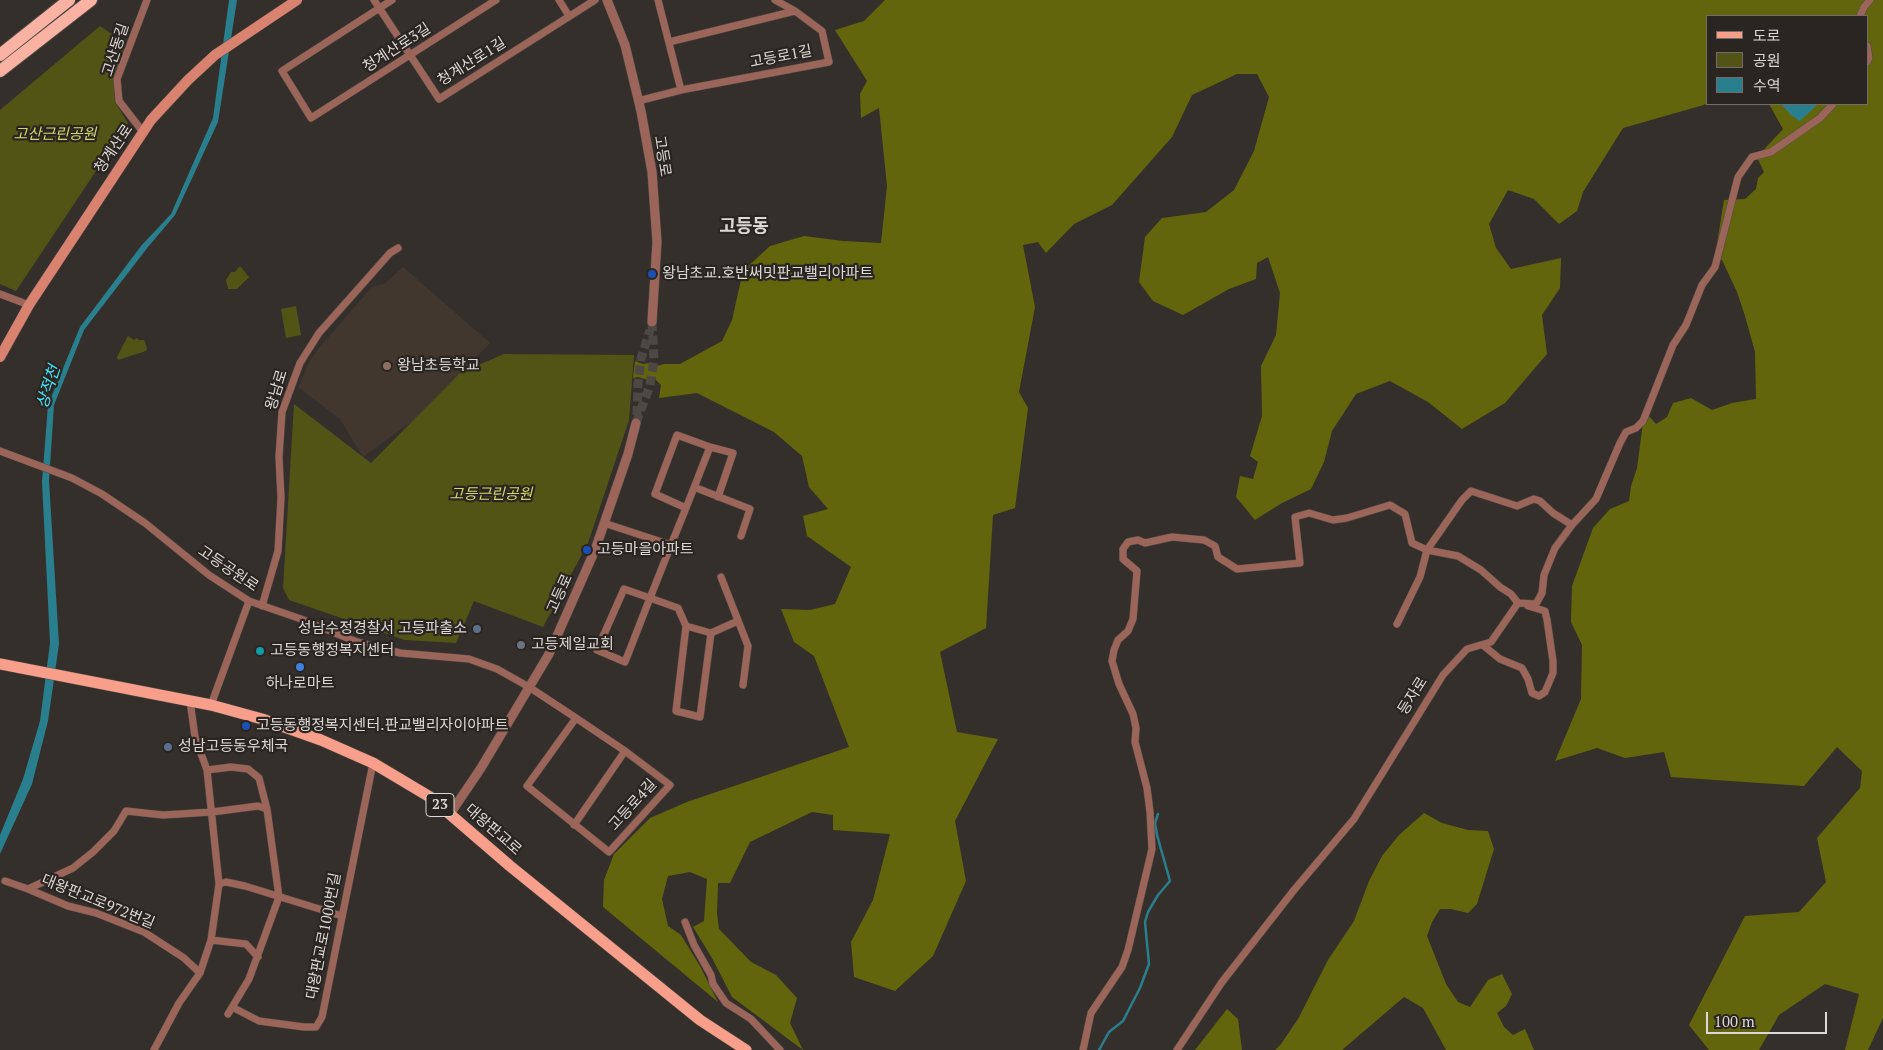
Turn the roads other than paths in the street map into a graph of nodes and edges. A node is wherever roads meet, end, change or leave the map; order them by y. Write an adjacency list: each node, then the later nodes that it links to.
1 (69, 0): 19 (highway)
2 (90, 0): 21 (highway)
3 (147, 0): 25 (street, 고산동길)
4 (297, 0): 25 (main road, 청계산로)
5 (374, 0): 14 (street, 청계산로1길)
6 (392, 0): 14 (street)
7 (496, 0): 20 (street, 청계산로3길)
8 (559, 0): 17 (street)
9 (595, 0): 17 (street, 청계산로1길)
10 (607, 0): 23 (street, 고등로)
11 (658, 0): 18 (street)
12 (775, 0): 15 (street, 고등로1길)
13 (1870, 0): 16 (street)
14 (380, 8): 20 (street, 청계산로1길); 20 (street, 청계산로3길)
15 (795, 11): 18 (street); 22 (street, 고등로1길)
16 (1860, 15)
17 (569, 16): 20 (street, 청계산로1길)
18 (669, 42): 22 (street)
19 (0, 55)
20 (411, 56)
21 (1, 71)
22 (681, 90): 23 (street, 고등로1길)
23 (638, 101): 29 (street, 고등로)
24 (1832, 105): 38 (street)
25 (143, 132): 28 (main road, 청계산로)
26 (398, 248): 46 (street, 왕남로)
27 (0, 294): 28 (street)
28 (29, 305): 30 (main road, 청계산로)
29 (652, 322)
30 (0, 356)
31 (636, 423): 37 (street, 고등로)
32 (710, 447): 35 (street); 36 (street); 36 (street)
33 (0, 451): 44 (street, 고등공원로)
34 (699, 489): 35 (street)
35 (718, 497): 39 (street)
36 (686, 508): 40 (street)
37 (604, 523): 40 (street); 54 (street, 고등로)
38 (1572, 525): 41 (street); 45 (street)
39 (741, 536)
40 (671, 546): 43 (street)
41 (1427, 550): 45 (street); 48 (street); 77 (street)
42 (721, 577): 47 (street)
43 (650, 598): 43 (street); 49 (street)
44 (249, 601): 46 (street, 고등공원로); 56 (street)
45 (1518, 603): 51 (street, 등자로); 51 (street)
46 (262, 606): 54 (street, 고등공원로)
47 (738, 621): 50 (street); 53 (street)
48 (1397, 624)
49 (686, 626): 50 (street); 50 (street)
50 (711, 632)
51 (1484, 646): 78 (street, 등자로)
52 (0, 664): 55 (main road, 대왕판교로 / 23)
53 (743, 685)
54 (529, 687): 57 (street, 고등로4길); 63 (street, 고등로)
55 (190, 701): 56 (main road, 대왕판교로 / 23); 60 (street)
56 (211, 705): 59 (main road, 대왕판교로 / 23)
57 (576, 718): 58 (street, 고등로4길); 64 (street, 고등로4길)
58 (625, 751): 64 (street); 64 (street, 고등로4길)
59 (373, 763): 63 (main road, 대왕판교로 / 23); 69 (street, 대왕판교로1000번길)
60 (208, 770): 61 (street); 62 (street)
61 (267, 809): 62 (street); 68 (street)
62 (212, 812): 66 (street); 67 (street)
63 (450, 814): 75 (main road, 대왕판교로 / 23)
64 (574, 826)
65 (5, 881): 67 (street, 대왕판교로972번길)
66 (219, 884): 68 (street); 71 (street)
67 (28, 889): 73 (street, 대왕판교로972번길)
68 (279, 897): 69 (street); 72 (street)
69 (342, 916): 72 (street, 대왕판교로1000번길)
70 (686, 922): 76 (street)
71 (211, 940): 72 (street); 73 (street)
72 (258, 957)
73 (200, 973): 74 (street)
74 (154, 1050)
75 (746, 1050)
76 (780, 1050)
77 (1083, 1050)
78 (1177, 1050)

